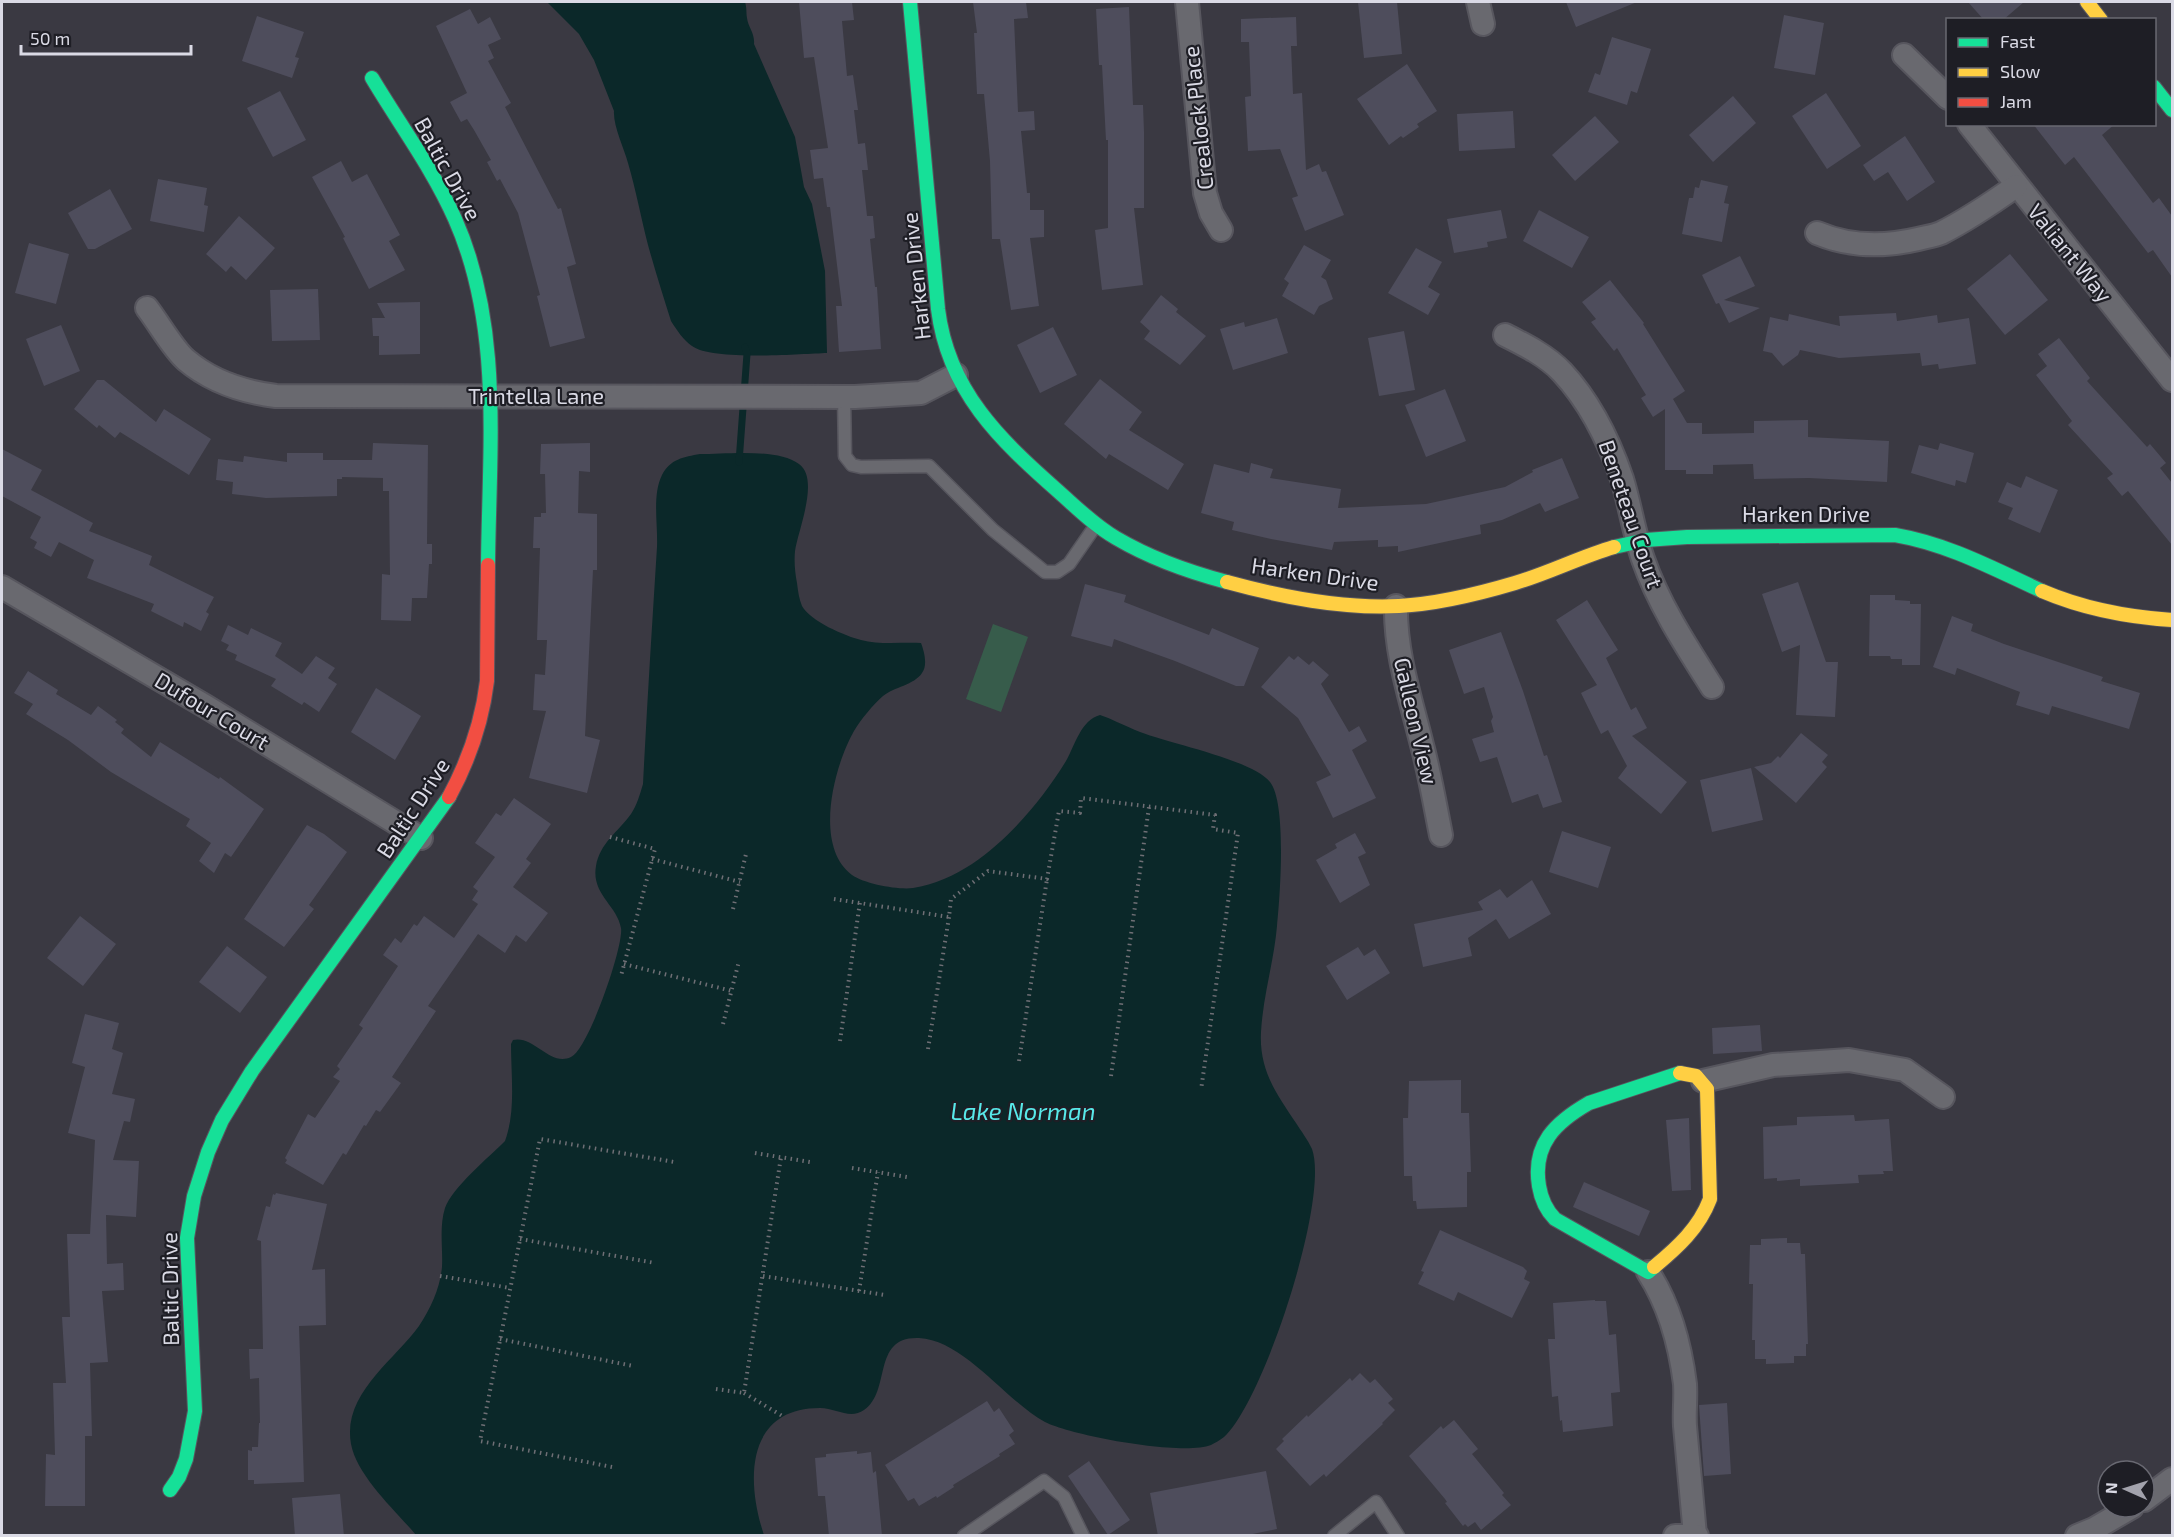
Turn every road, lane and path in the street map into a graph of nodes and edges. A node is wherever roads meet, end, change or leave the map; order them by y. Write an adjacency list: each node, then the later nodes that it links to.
1 (910, 2): 18 (street, Harken Drive)
2 (1187, 2): 14 (street, Crealock Place)
3 (1478, 2): 6 (street)
4 (2087, 2): 5 (street)
5 (2099, 18)
6 (1483, 24)
7 (1905, 55): 10 (street)
8 (372, 78): 20 (street, Baltic Drive)
9 (2156, 90): 11 (street)
10 (1946, 97)
11 (2172, 110)
12 (1971, 126): 13 (street, Valiant Way)
13 (2016, 186): 15 (street); 19 (street, Valiant Way)
14 (1221, 230)
15 (1817, 233)
16 (147, 308): 20 (street, Trintella Lane)
17 (1505, 335): 23 (street, Beneteau Court)
18 (956, 375): 21 (street, Trintella Lane); 22 (street, Harken Drive)
19 (2172, 380)
20 (489, 396): 21 (street, Trintella Lane); 31 (street, Baltic Drive)
21 (844, 397): 22 (lane)
22 (1096, 525): 25 (street, Harken Drive)
23 (1638, 542): 25 (street, Harken Drive); 26 (street, Harken Drive); 27 (street, Beneteau Court)
24 (2, 588): 31 (street, Dufour Court)
25 (1396, 606): 29 (street, Galleon View)
26 (2172, 620)
27 (1712, 687)
28 (1149, 806): 34 (path); 48 (path); 50 (path)
29 (1441, 835)
30 (610, 837): 33 (path)
31 (420, 838): 74 (street, Baltic Drive)
32 (746, 854): 35 (path)
33 (652, 859): 35 (path); 41 (path)
34 (1047, 879): 39 (path); 47 (path)
35 (740, 882): 38 (path)
36 (834, 898): 37 (path)
37 (860, 902): 39 (path); 45 (path)
38 (733, 909)
39 (949, 917): 46 (path)
40 (739, 961): 43 (path)
41 (624, 964): 42 (path); 43 (path)
42 (621, 976)
43 (732, 991): 44 (path)
44 (723, 1024)
45 (840, 1041)
46 (928, 1049)
47 (1019, 1061)
48 (1111, 1076)
49 (1703, 1081): 51 (street); 61 (street); 61 (street)
50 (1201, 1090)
51 (1943, 1097)
52 (756, 1153): 53 (path)
53 (781, 1157): 55 (path); 63 (path)
54 (674, 1162): 59 (path)
55 (810, 1162)
56 (852, 1168): 57 (path)
57 (878, 1172): 58 (path); 65 (path)
58 (907, 1177)
59 (520, 1239): 60 (path); 64 (path)
60 (655, 1263)
61 (1648, 1272): 77 (street)
62 (440, 1276): 64 (path)
63 (763, 1276): 65 (path); 70 (path)
64 (510, 1288): 67 (path)
65 (859, 1291): 66 (path)
66 (885, 1295)
67 (500, 1339): 68 (path); 72 (path)
68 (633, 1366)
69 (716, 1389): 70 (path)
70 (744, 1393): 71 (path)
71 (784, 1417)
72 (612, 1467)
73 (2172, 1479): 75 (street)
74 (170, 1490)
75 (2156, 1491)
76 (2111, 1519): 83 (street)
77 (1696, 1535): 82 (street)
78 (964, 1536): 79 (lane)
79 (1083, 1536)
80 (1334, 1536): 81 (lane)
81 (1398, 1536)
82 (1675, 1536)
83 (2077, 1536)

